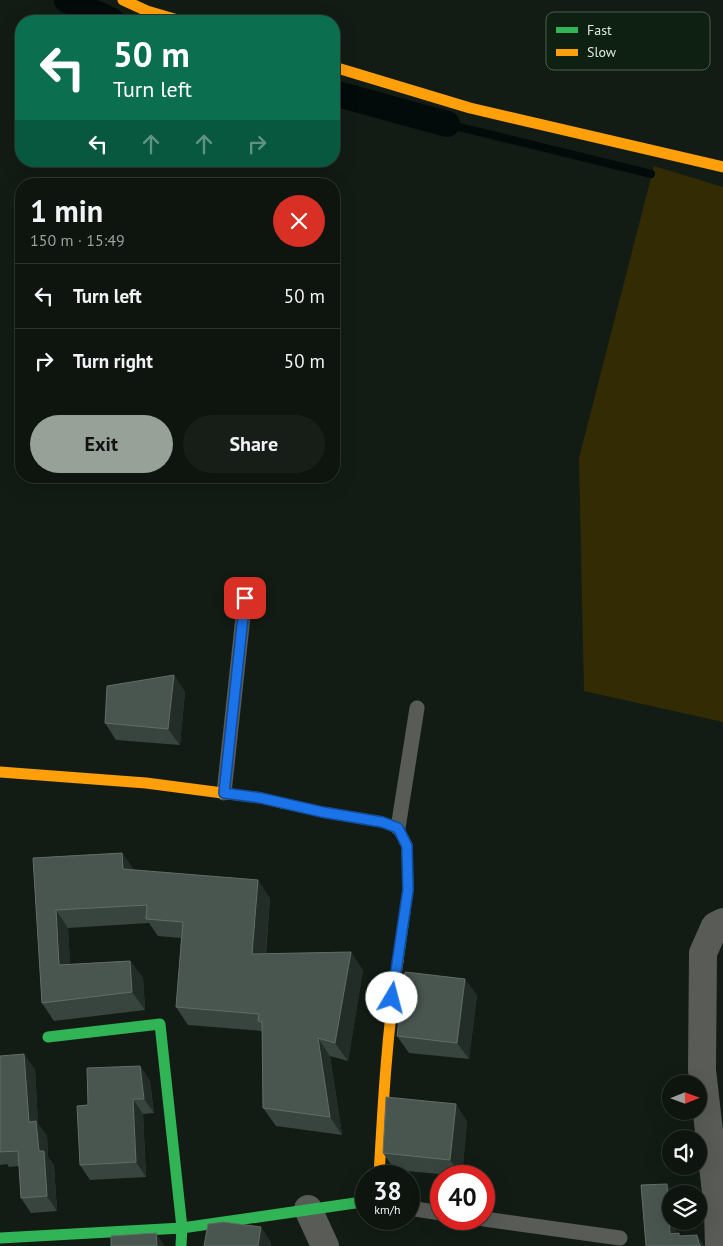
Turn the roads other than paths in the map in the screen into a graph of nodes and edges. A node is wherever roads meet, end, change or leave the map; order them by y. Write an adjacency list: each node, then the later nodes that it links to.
1 (123, 0): 2 (street)
2 (161, 15)
3 (340, 69): 4 (street)
4 (723, 167)
5 (245, 598): 8 (lane)
6 (417, 708): 9 (lane)
7 (0, 772): 8 (street)
8 (224, 793): 9 (street)
9 (398, 828): 13 (street)
10 (723, 922): 12 (street)
11 (48, 1037): 18 (street)
12 (713, 1069): 16 (street)
13 (380, 1165)
14 (355, 1202): 15 (street)
15 (308, 1209): 18 (street); 22 (street)
16 (720, 1210): 23 (street)
17 (495, 1220): 20 (lane)
18 (182, 1228): 19 (street); 21 (street)
19 (0, 1238)
20 (620, 1238)
21 (180, 1246)
22 (325, 1246)
23 (719, 1246)

